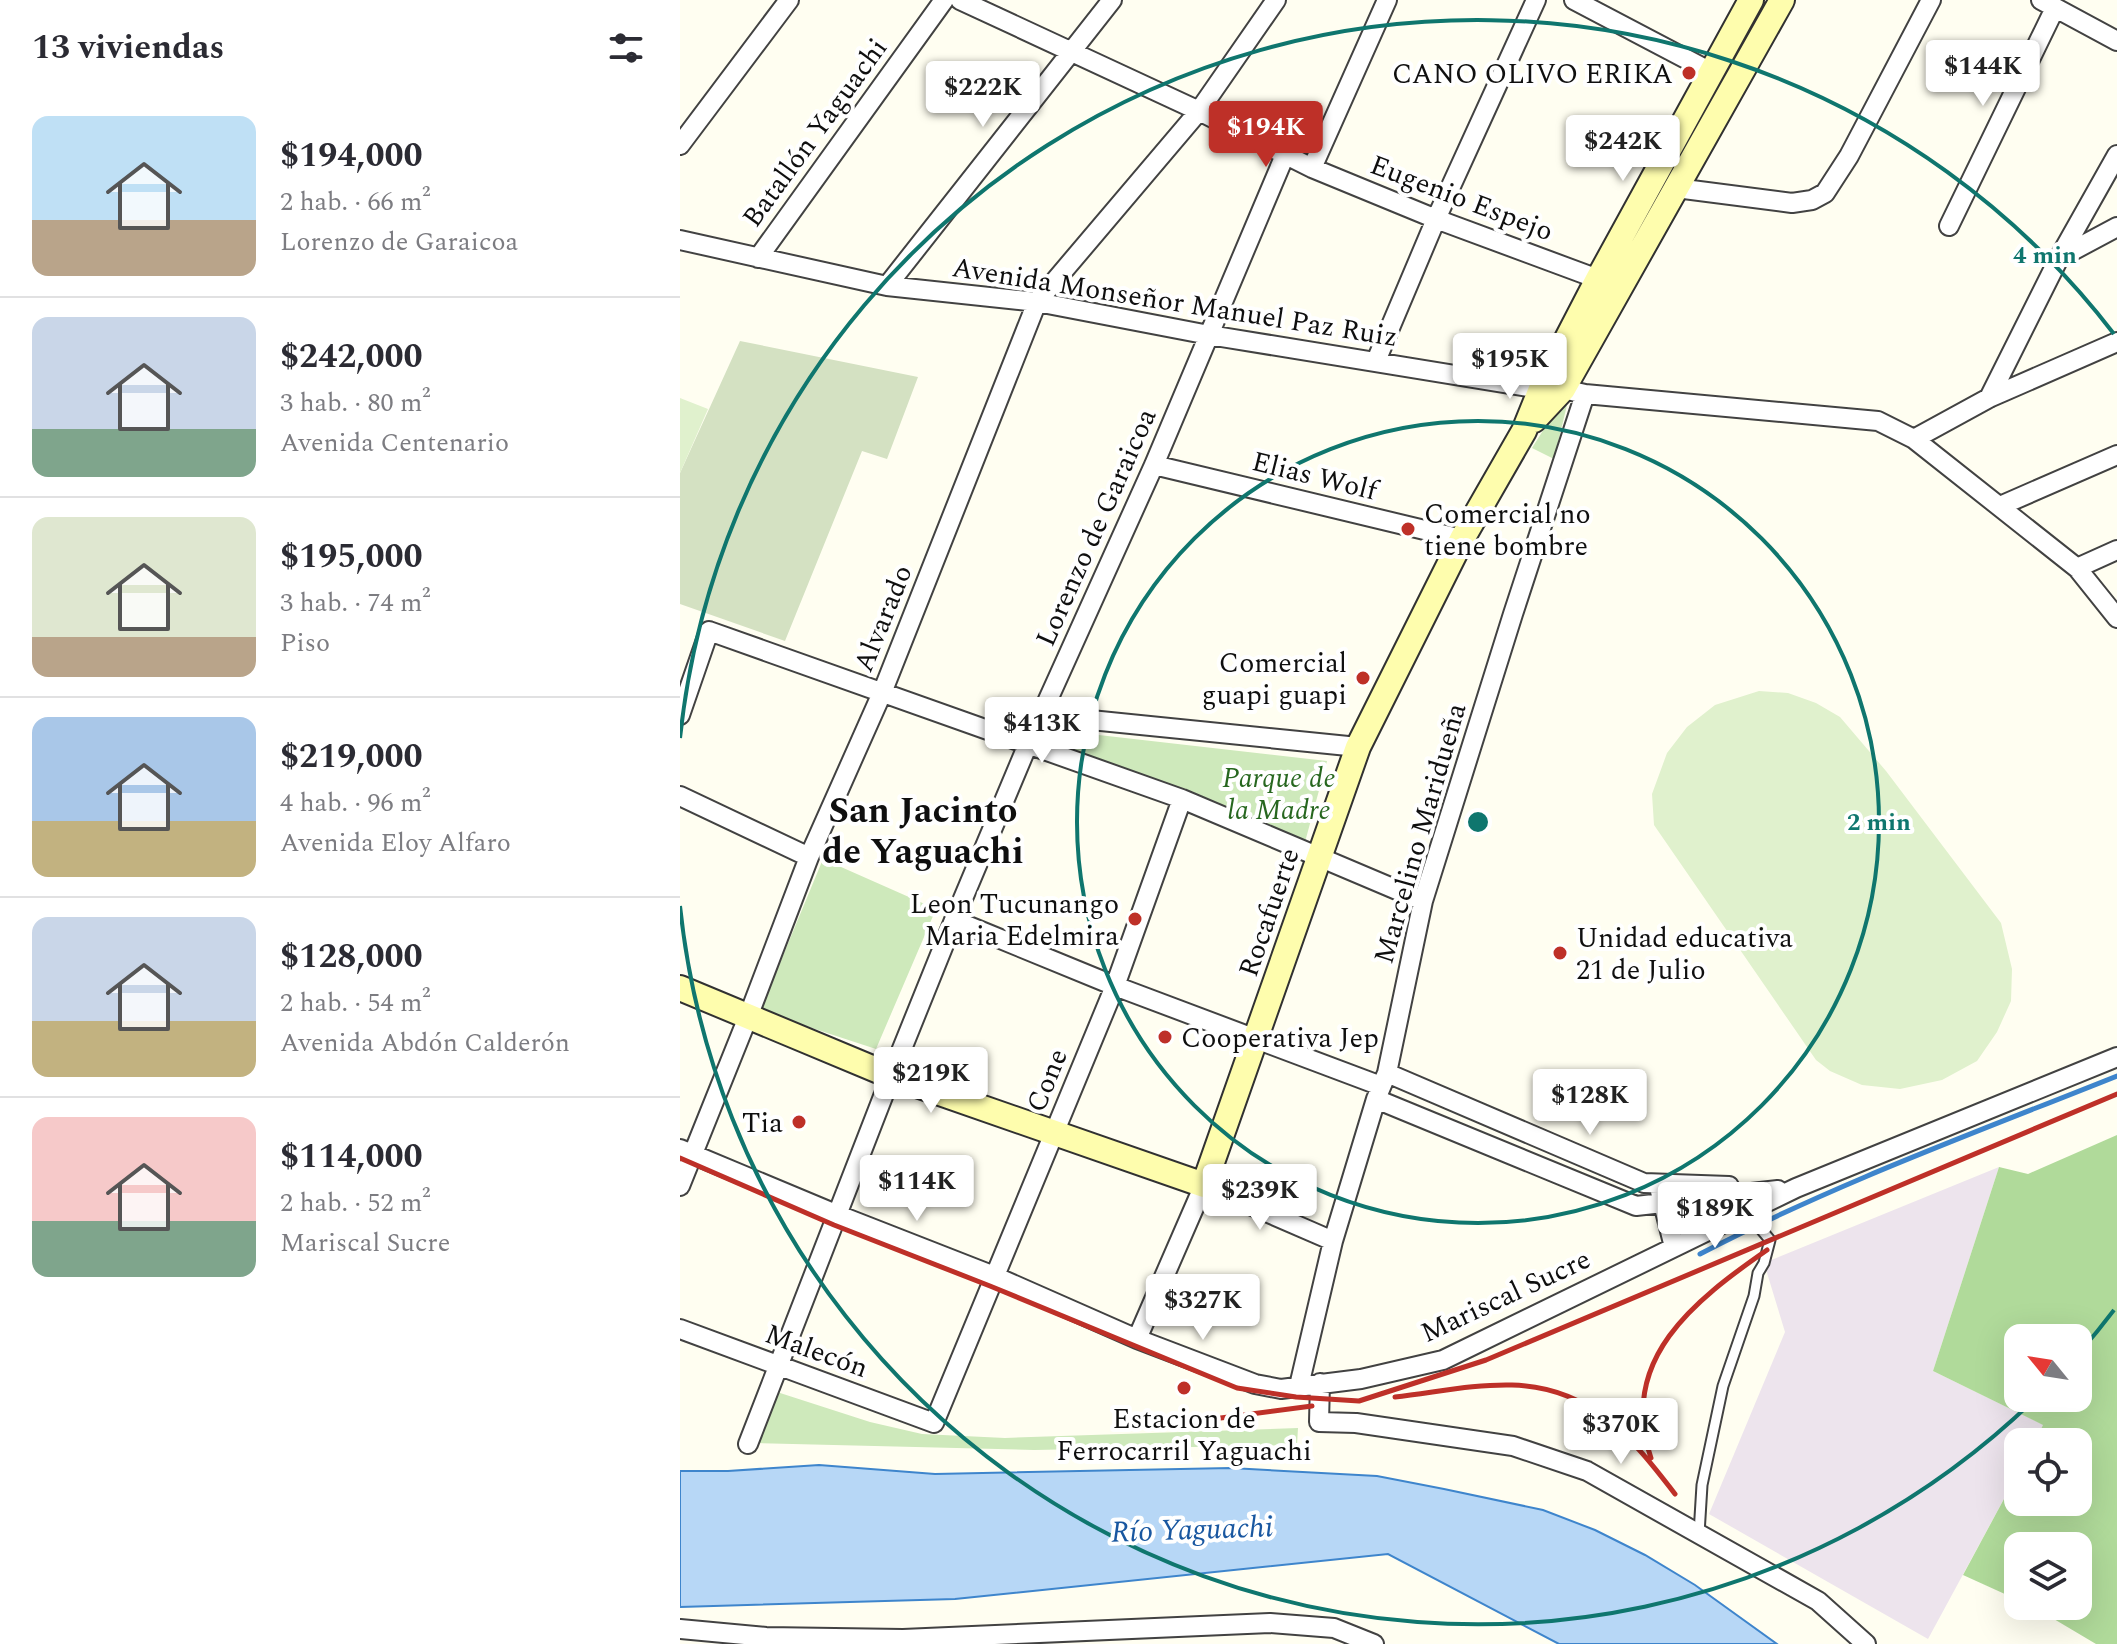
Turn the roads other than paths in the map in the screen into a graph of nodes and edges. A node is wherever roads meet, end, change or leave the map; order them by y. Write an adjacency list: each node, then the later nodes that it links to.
1 (789, 0): 17 (street)
2 (944, 0): 26 (street, Batallón Yaguachi)
3 (960, 0): 14 (street, Eugenio Espejo)
4 (1112, 0): 14 (street)
5 (1276, 0): 16 (street, Alvarado)
6 (1387, 0): 20 (street)
7 (1536, 0): 22 (street)
8 (1574, 0): 15 (street)
9 (1751, 0): 15 (street)
10 (1782, 0): 21 (street)
11 (1931, 0): 21 (street)
12 (2048, 4): 13 (street); 23 (street)
13 (2117, 41)
14 (1070, 51): 16 (street, Eugenio Espejo); 29 (street)
15 (1711, 72): 28 (street)
16 (1199, 111): 18 (street, Eugenio Espejo); 30 (street, Alvarado)
17 (680, 145)
18 (1285, 155): 20 (street, Eugenio Espejo); 31 (street, Lorenzo de Garaicoa)
19 (2117, 155): 27 (street)
20 (1312, 168): 22 (street, Eugenio Espejo)
21 (1676, 188): 34 (street)
22 (1436, 219): 28 (street, Eugenio Espejo); 33 (street)
23 (1949, 226)
24 (2117, 227): 27 (street)
25 (680, 240): 26 (street, Avenida Monseñor Manuel Paz Ruiz)
26 (758, 258): 29 (street, Avenida Monseñor Manuel Paz Ruiz)
27 (2059, 258): 35 (street)
28 (1598, 279): 34 (street)
29 (887, 286): 30 (street, Avenida Monseñor Manuel Paz Ruiz)
30 (1037, 302): 31 (street, Avenida Monseñor Manuel Paz Ruiz); 44 (street, Alvarado)
31 (1209, 335): 33 (street, Avenida Monseñor Manuel Paz Ruiz); 38 (street, Lorenzo de Garaicoa)
32 (2117, 342): 35 (street)
33 (1376, 361): 34 (street, Avenida Monseñor Manuel Paz Ruiz)
34 (1563, 391): 36 (street, Avenida Monseñor Manuel Paz Ruiz); 40 (street, Rocafuerte); 53 (street, Marcelino Maridueña)
35 (1989, 398): 36 (street)
36 (1914, 439): 39 (street, Avenida Monseñor Manuel Paz Ruiz)
37 (2117, 455): 39 (street)
38 (1154, 465): 40 (street, Elias Wolf); 46 (street, Lorenzo de Garaicoa)
39 (2000, 506): 42 (street, Avenida Monseñor Manuel Paz Ruiz)
40 (1462, 539): 48 (street, Rocafuerte)
41 (2117, 550): 42 (street)
42 (2077, 568): 43 (street, Avenida Monseñor Manuel Paz Ruiz)
43 (2117, 618)
44 (882, 693): 45 (street); 47 (street); 51 (street, Alvarado)
45 (680, 715)
46 (1041, 715): 47 (street, Lorenzo de Garaicoa); 48 (street)
47 (1028, 744): 50 (street); 54 (street, Lorenzo de Garaicoa)
48 (1358, 747): 52 (street, Rocafuerte)
49 (680, 796): 51 (street)
50 (1182, 799): 52 (street); 55 (street, Cone)
51 (809, 857): 57 (street, Alvarado)
52 (1319, 858): 53 (street); 58 (street, Rocafuerte)
53 (1423, 901): 61 (street, Marcelino Maridueña)
54 (954, 920): 55 (street); 60 (street, Lorenzo de Garaicoa)
55 (1115, 986): 58 (street); 62 (street, Cone)
56 (680, 988): 57 (street)
57 (748, 1017): 60 (street); 63 (street, Alvarado)
58 (1256, 1039): 61 (street); 65 (street, Rocafuerte)
59 (2117, 1057): 67 (street, Mariscal Sucre)
60 (891, 1076): 62 (street); 70 (street, Lorenzo de Garaicoa)
61 (1381, 1086): 64 (street); 68 (street); 71 (street, Marcelino Maridueña)
62 (1055, 1132): 65 (street); 73 (street, Cone)
63 (686, 1152): 66 (street, Alvarado); 70 (street, Mariscal Sucre)
64 (1658, 1184): 67 (street); 68 (street)
65 (1204, 1185): 71 (street); 75 (street, Rocafuerte)
66 (680, 1186)
67 (1796, 1188): 68 (street); 69 (street, Mariscal Sucre)
68 (1662, 1203): 72 (street)
69 (1752, 1208): 72 (street, Mariscal Sucre); 81 (lane)
70 (838, 1215): 73 (street, Mariscal Sucre); 76 (street, Lorenzo de Garaicoa)
71 (1333, 1241): 78 (street, Marcelino Maridueña)
72 (1674, 1247): 77 (street, Mariscal Sucre)
73 (994, 1276): 75 (street, Mariscal Sucre); 79 (street, Cone)
74 (680, 1329): 76 (street, Malecón)
75 (1137, 1339): 78 (street, Mariscal Sucre)
76 (777, 1366): 79 (street, Malecón); 80 (street, Lorenzo de Garaicoa)
77 (1320, 1383): 78 (street, Mariscal Sucre); 81 (street)
78 (1299, 1386)
79 (934, 1423)
80 (748, 1444)
81 (1699, 1534): 84 (street)
82 (680, 1629): 83 (street)
83 (1374, 1644)
84 (1866, 1644)

